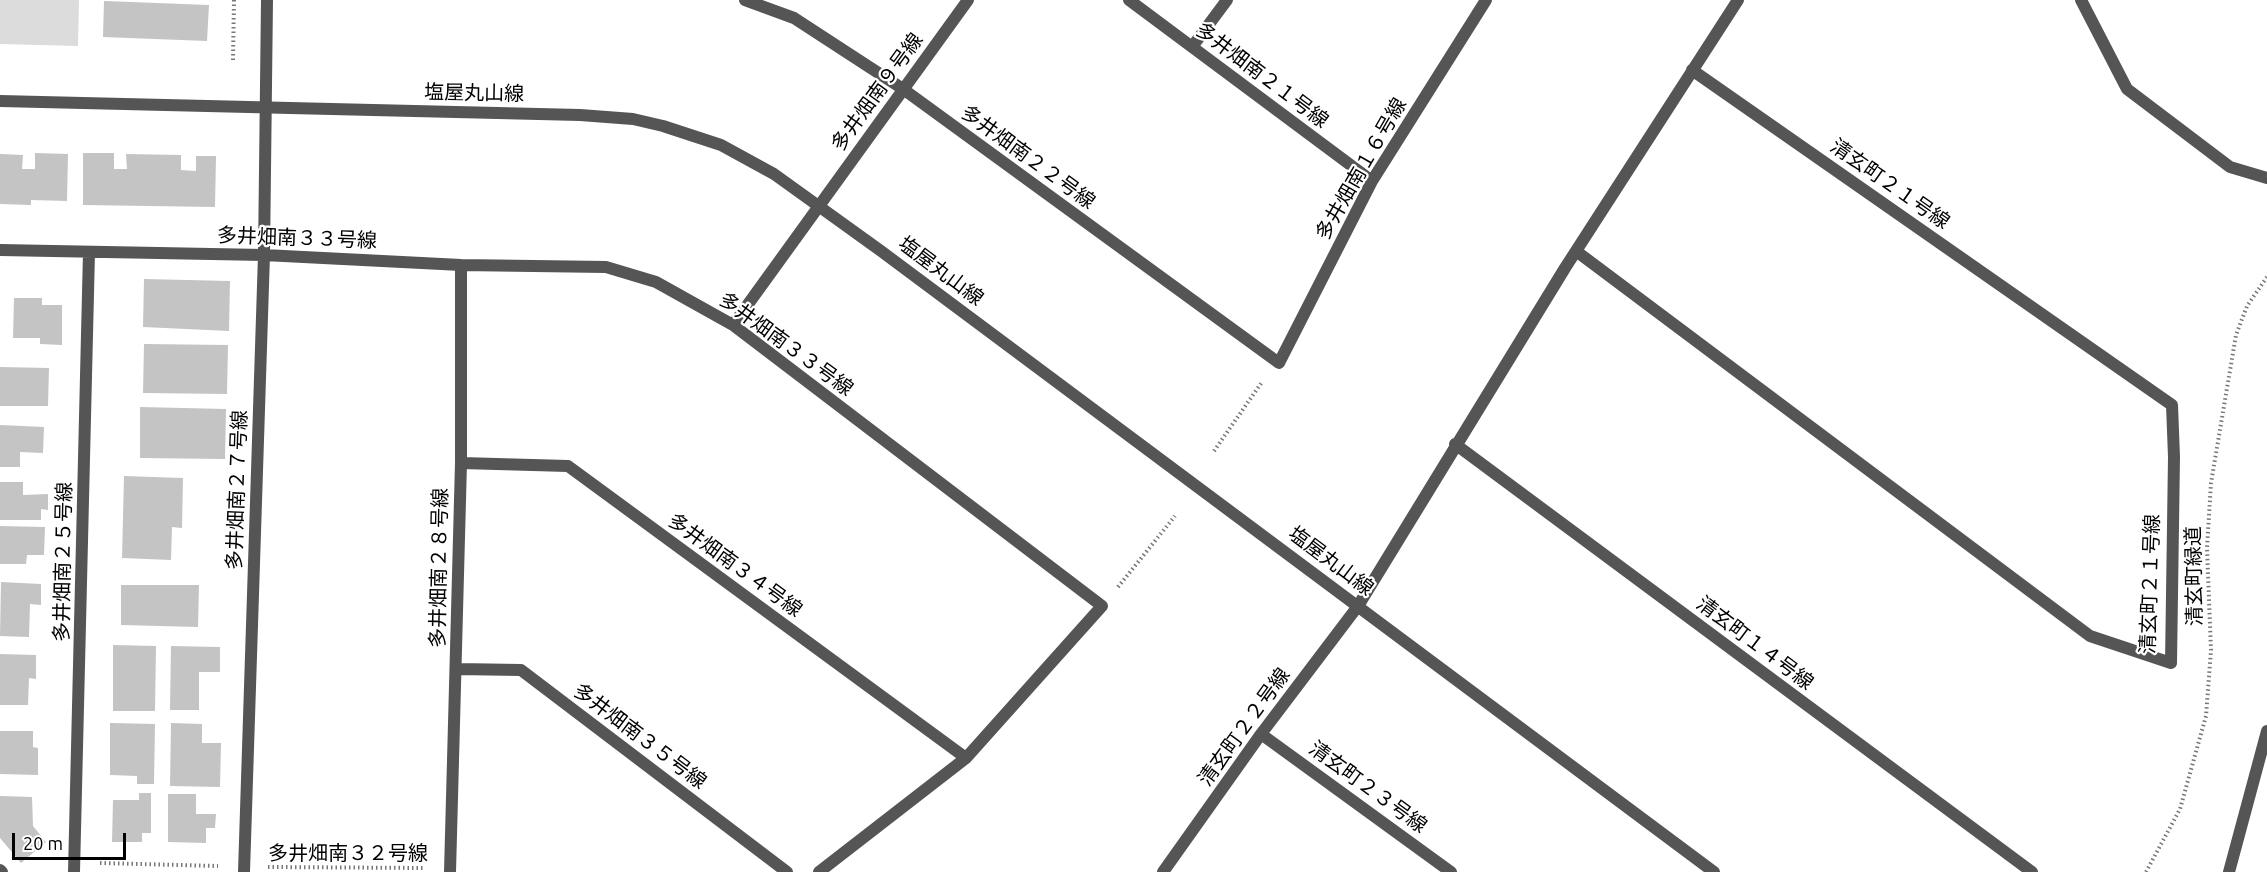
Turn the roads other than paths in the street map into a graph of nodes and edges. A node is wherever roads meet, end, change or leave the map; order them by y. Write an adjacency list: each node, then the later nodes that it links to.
1 (267, 0): 13 (street, 多井畑南２７号線)
2 (745, 0): 11 (street, 多井畑南２２号線)
3 (968, 0): 11 (street, 多井畑南９号線)
4 (1129, 0): 9 (street, 多井畑南２１号線)
5 (1227, 0): 9 (street)
6 (1486, 0): 15 (street, 多井畑南１６号線)
7 (1738, 0): 10 (street, 清玄町２２号線)
8 (2081, 0): 14 (street)
9 (1192, 47): 15 (street, 多井畑南２１号線)
10 (1692, 70): 18 (street, 清玄町２２号線); 18 (street, 清玄町２１号線)
11 (903, 89): 16 (street, 多井畑南９号線); 23 (street, 多井畑南２２号線)
12 (0, 101): 13 (street, 塩屋丸山線)
13 (267, 109): 16 (street, 塩屋丸山線); 20 (street, 多井畑南２７号線)
14 (2267, 177)
15 (1372, 181): 23 (street, 多井畑南１６号線)
16 (819, 207): 22 (street, 多井畑南９号線); 26 (street, 塩屋丸山線)
17 (0, 250): 19 (street, 多井畑南３３号線)
18 (1576, 251): 24 (street, 清玄町２２号線)
19 (89, 252): 20 (street, 多井畑南３３号線); 31 (street, 多井畑南２５号線)
20 (264, 255): 21 (street, 多井畑南３３号線); 32 (street, 多井畑南２７号線)
21 (461, 265): 22 (street, 多井畑南３３号線); 25 (street, 多井畑南２８号線)
22 (733, 325): 30 (street, 多井畑南３３号線)
23 (1277, 362)
24 (1455, 444): 26 (street, 清玄町２２号線); 39 (street, 清玄町１４号線)
25 (461, 463): 27 (street, 多井畑南２８号線); 30 (street, 多井畑南３４号線)
26 (1358, 606): 29 (street, 清玄町２２号線); 38 (street, 塩屋丸山線)
27 (457, 669): 33 (street, 多井畑南２８号線); 34 (street, 多井畑南３５号線)
28 (2267, 730): 40 (street)
29 (1261, 734): 36 (street, 清玄町２２号線); 37 (street, 清玄町２３号線)
30 (966, 758): 35 (street)
31 (75, 867)
32 (245, 870)
33 (452, 871)
34 (787, 872)
35 (819, 872)
36 (1163, 872)
37 (1451, 872)
38 (1714, 872)
39 (2032, 872)
40 (2229, 872)

